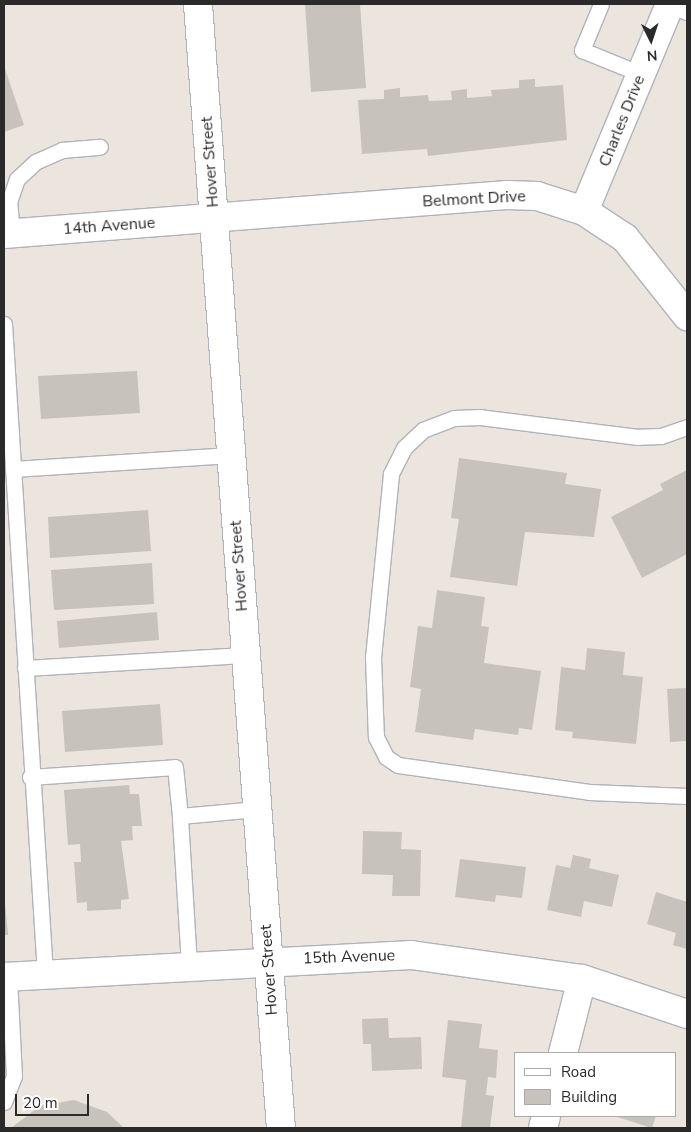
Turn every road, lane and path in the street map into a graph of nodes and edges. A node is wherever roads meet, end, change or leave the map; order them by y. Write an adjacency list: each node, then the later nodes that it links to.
1 (198, 4): 7 (street, Hover Street)
2 (601, 4): 4 (lane)
3 (673, 6): 4 (street, Charles Drive)
4 (641, 74): 6 (street, Charles Drive)
5 (100, 147): 8 (lane)
6 (584, 211): 7 (street, Belmont Drive); 9 (street, Belmont Drive)
7 (214, 219): 8 (street, 14th Avenue); 12 (street, Hover Street)
8 (8, 234)
9 (687, 316)
10 (4, 324): 13 (lane)
11 (687, 427): 17 (lane)
12 (231, 455): 13 (lane); 14 (street, Hover Street)
13 (12, 470): 15 (lane)
14 (245, 655): 15 (lane); 18 (street, Hover Street)
15 (25, 668): 16 (lane)
16 (30, 777): 19 (lane); 22 (lane)
17 (687, 796)
18 (257, 809): 19 (lane); 20 (street, Hover Street)
19 (180, 816): 21 (lane)
20 (268, 961): 21 (street, 15th Avenue); 24 (street, 15th Avenue); 28 (street, Hover Street)
21 (189, 965): 22 (street, 15th Avenue)
22 (45, 974): 23 (street, 15th Avenue)
23 (6, 976): 27 (lane)
24 (582, 979): 25 (street, 15th Avenue); 26 (street)
25 (687, 1014)
26 (562, 1052)
27 (4, 1102)
28 (281, 1128)

